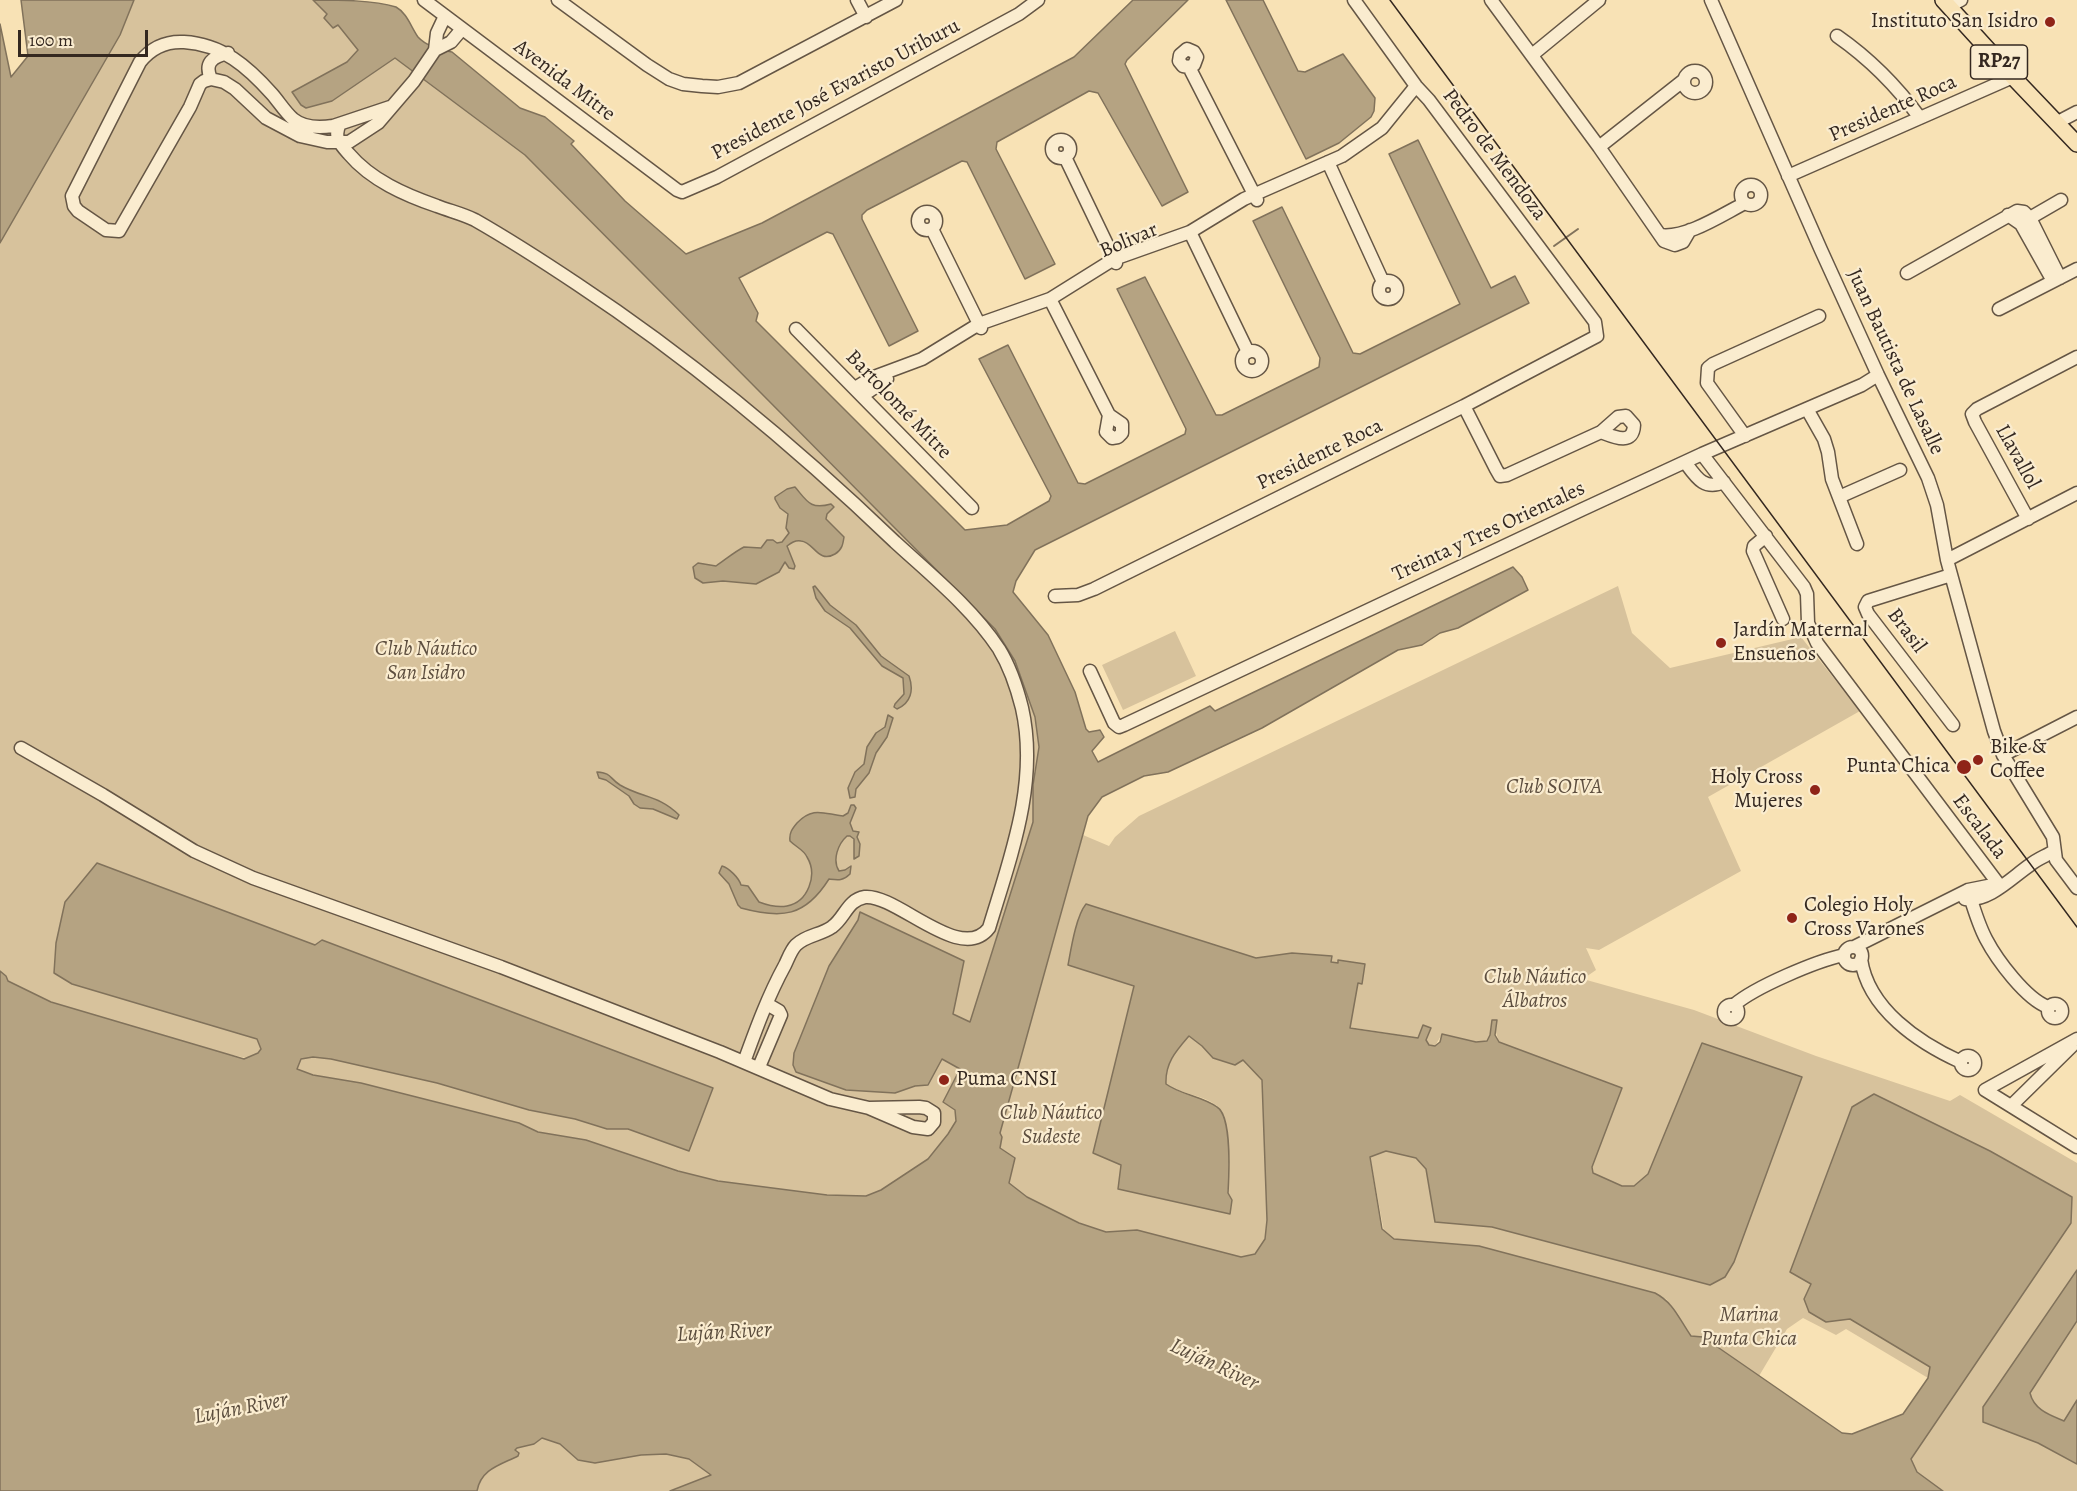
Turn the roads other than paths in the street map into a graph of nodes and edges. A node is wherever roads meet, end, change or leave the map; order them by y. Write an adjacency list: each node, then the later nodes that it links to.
1 (424, 0): 11 (street, Avenida Mitre)
2 (857, 0): 12 (street)
3 (896, 0): 12 (street)
4 (1038, 0): 36 (street, Presidente José Evaristo Uriburu)
5 (1354, 0): 22 (street, Pedro de Mendoza)
6 (1491, 0): 17 (street)
7 (1599, 0): 17 (street)
8 (1711, 0): 35 (street, Juan Bautista de Lasalle)
9 (564, 1): 12 (street)
10 (1951, 2): 19 (main road, RP27)
11 (445, 16): 13 (street, Avenida Mitre); 15 (street)
12 (866, 17)
13 (462, 29): 15 (street); 36 (street, Avenida Mitre)
14 (1837, 36): 25 (street)
15 (434, 51): 23 (street)
16 (228, 53): 20 (street); 20 (street); 26 (street)
17 (1532, 55): 31 (street)
18 (1189, 67): 37 (street)
19 (2013, 77): 25 (street, Presidente Roca); 27 (main road, RP27)
20 (211, 79): 29 (street)
21 (1684, 80): 31 (street)
22 (1416, 86): 34 (street, Bolivar); 53 (street, Pedro de Mendoza)
23 (390, 108): 26 (street); 28 (street)
24 (2077, 112): 27 (street)
25 (1920, 118): 35 (street, Presidente Roca)
26 (344, 123): 28 (street); 29 (street)
27 (2056, 123): 30 (main road, RP27)
28 (353, 140): 29 (street); 33 (street)
29 (339, 143): 33 (street)
30 (2077, 144)
31 (1599, 147): 39 (street)
32 (1065, 157): 43 (street)
33 (359, 164): 89 (street)
34 (1329, 165): 37 (street, Bolivar); 47 (street)
35 (1788, 176): 56 (street, Juan Bautista de Lasalle)
36 (682, 192)
37 (1255, 197): 42 (street, Bolivar)
38 (2061, 200): 40 (street)
39 (1746, 203)
40 (2025, 221): 45 (street); 46 (street)
41 (932, 229): 51 (street)
42 (1191, 234): 43 (street, Bolivar); 54 (street)
43 (1115, 261): 48 (street, Bolivar)
44 (2077, 269): 46 (street)
45 (1907, 273)
46 (2056, 280): 49 (street)
47 (1383, 282)
48 (1051, 302): 51 (street, Bolivar); 61 (street)
49 (1999, 309)
50 (1819, 316): 64 (street)
51 (980, 326): 57 (street, Bolivar)
52 (796, 329): 57 (street, Bartolomé Mitre)
53 (1597, 336): 58 (street, Presidente Roca)
54 (1248, 352)
55 (2077, 357): 72 (street, Llavallol)
56 (1878, 375): 59 (street, Treinta y Tres Orientales); 75 (street, Juan Bautista de Lasalle)
57 (858, 392): 71 (street, Bartolomé Mitre)
58 (1464, 406): 63 (street); 77 (street, Presidente Roca)
59 (1808, 409): 60 (street, Treinta y Tres Orientales); 62 (street)
60 (1794, 415): 62 (street); 64 (street, Treinta y Tres Orientales)
61 (1111, 420)
62 (1816, 423): 70 (street)
63 (1601, 432)
64 (1745, 436): 65 (street, Treinta y Tres Orientales)
65 (1702, 454): 66 (street, Treinta y Tres Orientales); 68 (street)
66 (1685, 462): 68 (street); 79 (street, Treinta y Tres Orientales)
67 (1900, 470): 70 (street)
68 (1724, 482): 73 (street)
69 (2077, 493): 72 (street)
70 (1839, 496): 74 (street)
71 (972, 508)
72 (2028, 519): 75 (street)
73 (1766, 536): 78 (street); 85 (street, Escalada)
74 (1857, 544)
75 (1947, 560): 76 (street, Juan Bautista de Lasalle)
76 (1951, 575): 81 (street, Brasil); 83 (street, Juan Bautista de Lasalle)
77 (1055, 596)
78 (1783, 619)
79 (1090, 671)
80 (2077, 717): 83 (street)
81 (1953, 725)
82 (21, 748): 93 (street)
83 (2003, 755): 84 (street, Juan Bautista de Lasalle)
84 (2055, 851): 85 (street); 86 (street, Juan Bautista de Lasalle)
85 (2000, 886): 87 (street)
86 (2077, 888)
87 (1975, 893): 88 (street); 91 (street)
88 (1859, 954): 90 (street); 94 (street)
89 (767, 1004): 93 (street); 95 (street)
90 (1734, 1005)
91 (2048, 1007)
92 (2077, 1040): 96 (street); 96 (street)
93 (744, 1062): 95 (street)
94 (1961, 1062)
95 (759, 1067): 97 (street)
96 (2011, 1106): 98 (street)
97 (869, 1108)
98 (2077, 1147)

